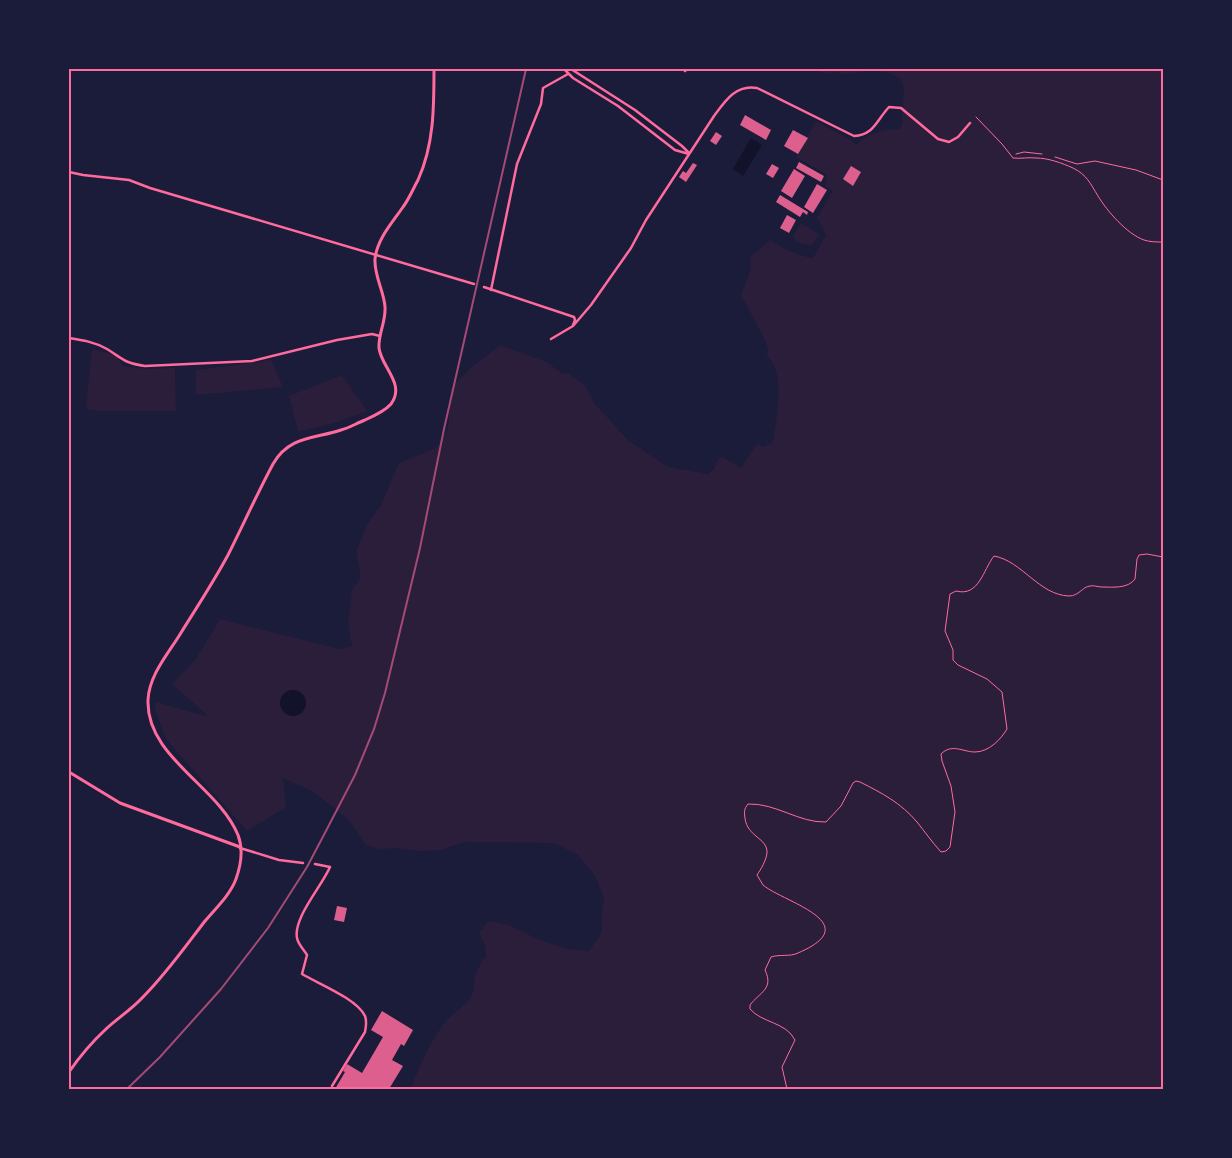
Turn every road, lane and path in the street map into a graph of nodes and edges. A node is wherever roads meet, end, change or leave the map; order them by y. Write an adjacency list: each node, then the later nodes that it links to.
1 (434, 69): 14 (street)
2 (564, 69): 4 (street)
3 (571, 69): 7 (street)
4 (568, 74): 7 (street); 17 (street)
5 (976, 117): 9 (lane)
6 (970, 124): 7 (street)
7 (689, 154): 18 (street)
8 (1044, 155): 9 (path)
9 (1011, 156): 13 (lane)
10 (1051, 156): 12 (path)
11 (69, 172): 14 (street)
12 (1163, 180)
13 (1163, 242)
14 (376, 256): 15 (street); 19 (street)
15 (474, 284)
16 (484, 287): 17 (street)
17 (492, 290): 18 (street)
18 (573, 326): 21 (street)
19 (380, 336): 20 (street); 24 (street)
20 (69, 338)
21 (551, 339)
22 (1163, 557): 29 (lane)
23 (69, 772): 24 (street)
24 (240, 848): 25 (street); 27 (street)
25 (303, 862)
26 (315, 864): 28 (street)
27 (69, 1072)
28 (332, 1086)
29 (787, 1089)

